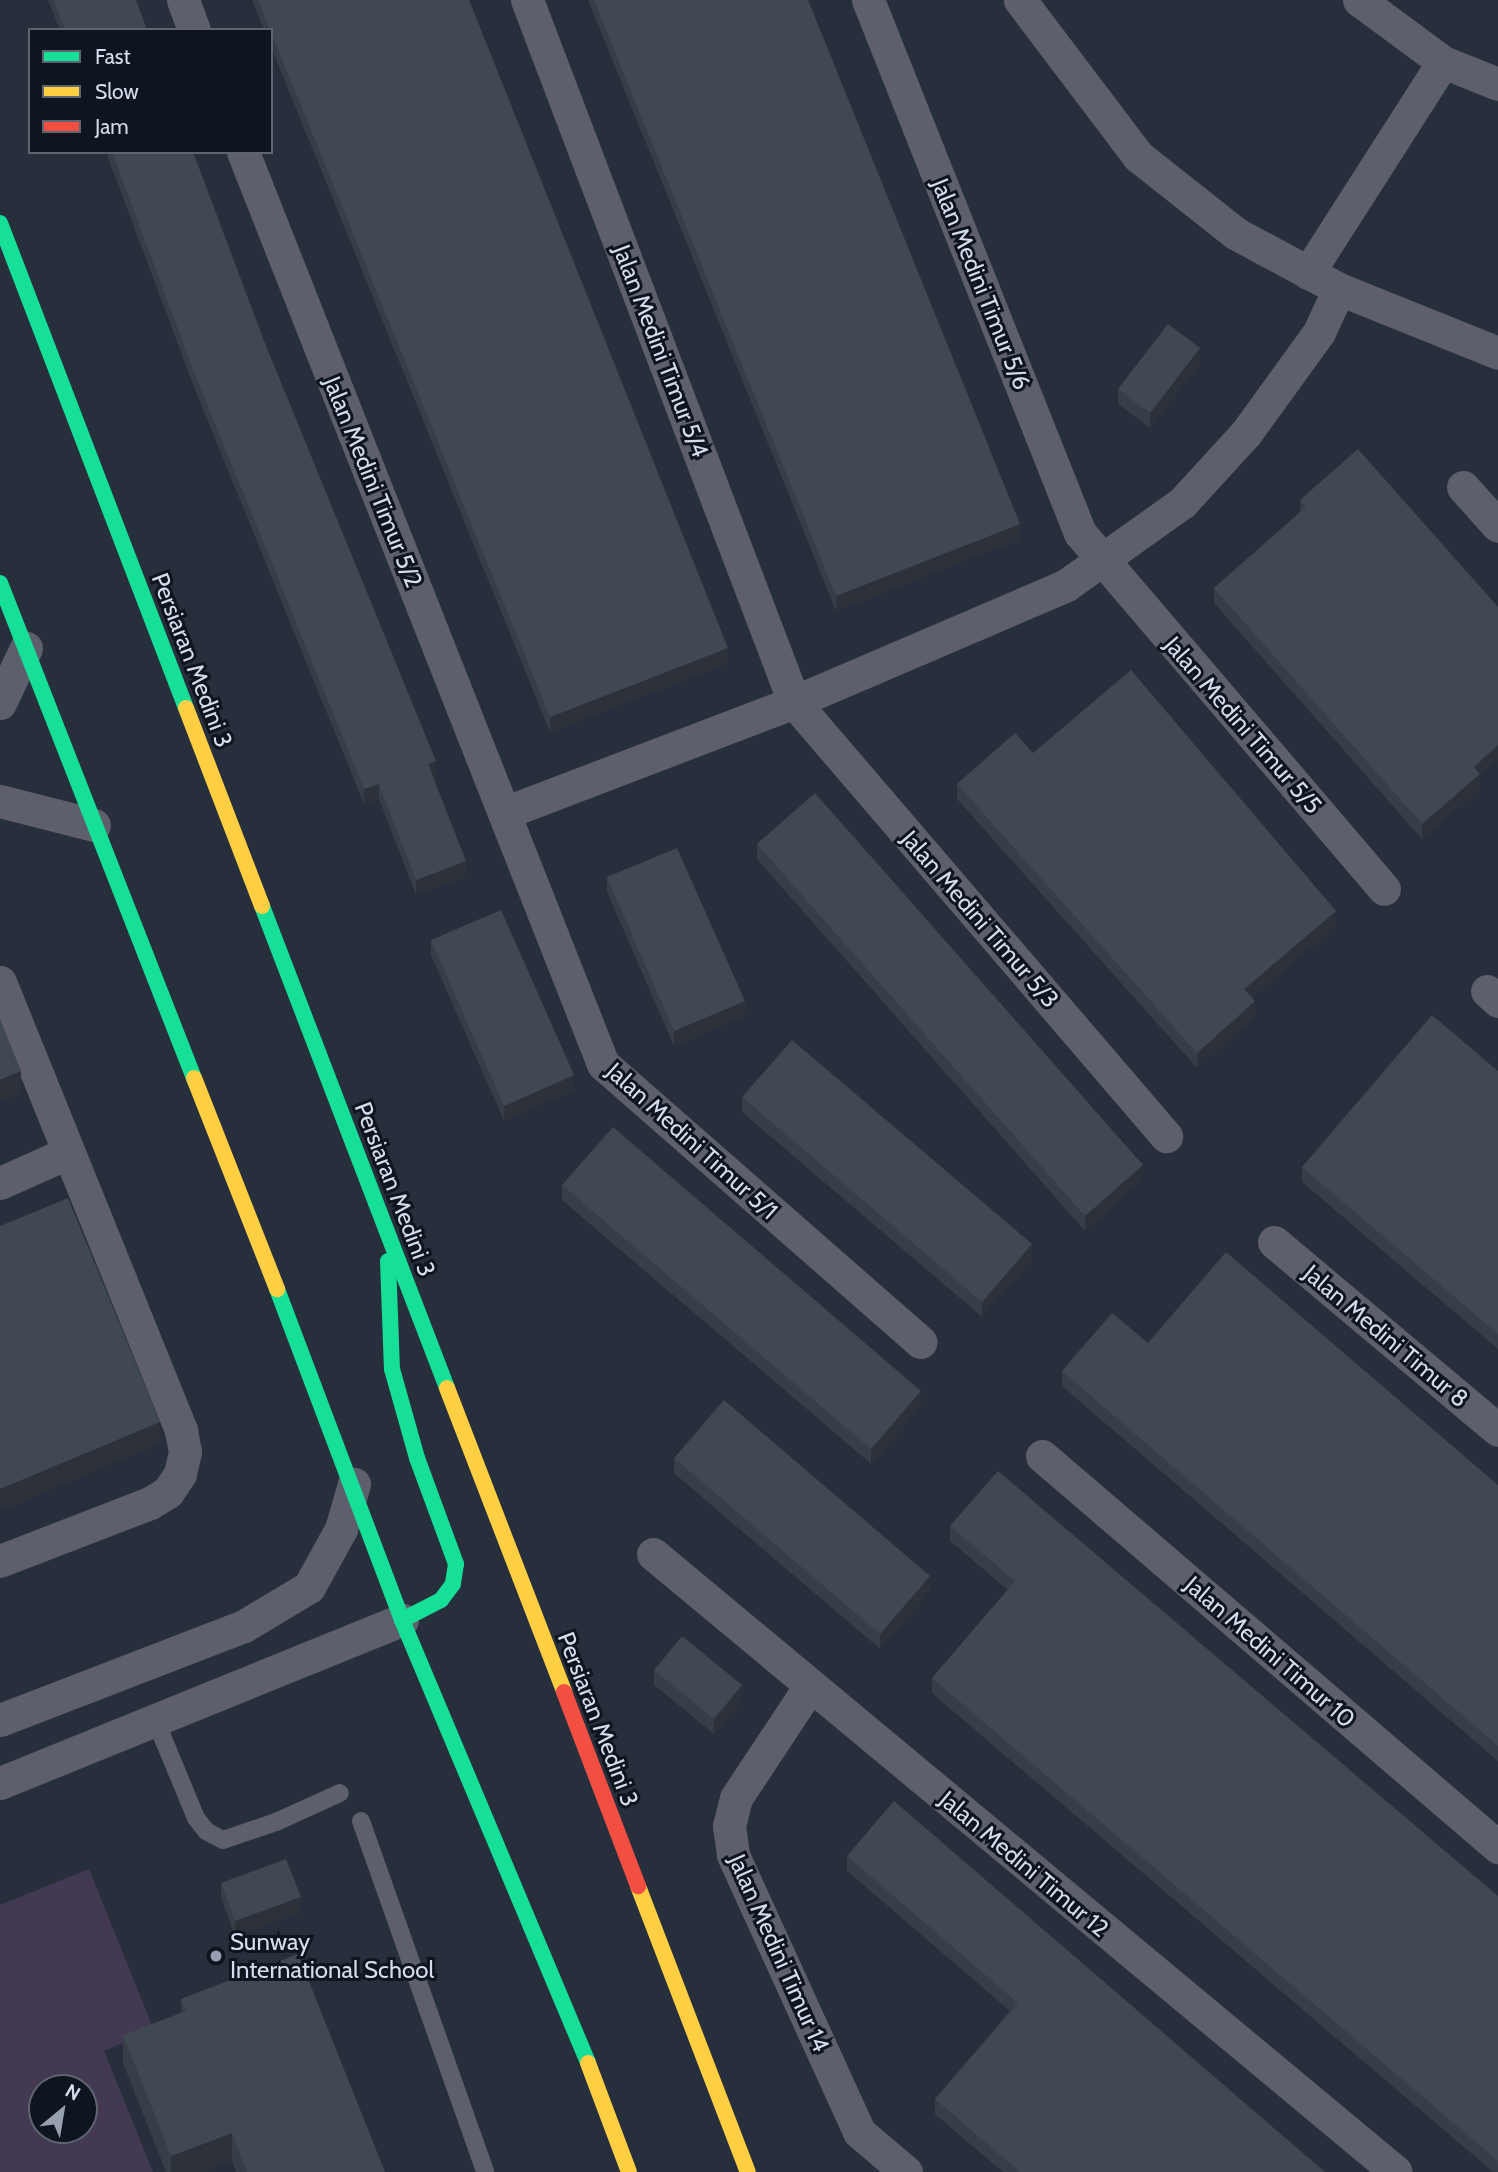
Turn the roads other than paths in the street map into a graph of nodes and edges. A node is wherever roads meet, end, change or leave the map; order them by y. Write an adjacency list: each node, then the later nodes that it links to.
1 (183, 0): 6 (street)
2 (527, 0): 19 (street, Jalan Medini Timur 5/4)
3 (869, 0): 16 (street, Jalan Medini Timur 5/6)
4 (1020, 0): 11 (street)
5 (1359, 0): 7 (street)
6 (193, 28)
7 (1443, 62): 8 (street); 11 (street)
8 (1498, 84)
9 (244, 154): 22 (street, Jalan Medini Timur 5/2)
10 (0, 223): 29 (street, Persiaran Medini 3)
11 (1308, 273): 12 (street)
12 (1339, 289): 13 (street); 16 (street)
13 (1498, 353)
14 (1462, 487): 15 (street)
15 (1498, 526)
16 (1102, 562): 19 (street); 24 (street, Jalan Medini Timur 5/5)
17 (0, 583): 18 (street)
18 (26, 648): 20 (street); 23 (street)
19 (794, 702): 22 (street); 26 (street, Jalan Medini Timur 5/3)
20 (0, 703)
21 (0, 801): 23 (street)
22 (504, 813): 31 (street, Jalan Medini Timur 5/1)
23 (94, 825): 34 (street)
24 (1384, 889)
25 (0, 982): 27 (street)
26 (1166, 1136)
27 (67, 1153): 28 (street); 36 (street)
28 (0, 1183)
29 (386, 1230): 37 (street); 47 (street, Persiaran Medini 3)
30 (1274, 1242): 32 (street, Jalan Medini Timur 8)
31 (919, 1342)
32 (1498, 1430)
33 (1042, 1457): 44 (street, Jalan Medini Timur 10)
34 (354, 1484): 37 (street); 40 (street)
35 (653, 1555): 38 (street, Jalan Medini Timur 12)
36 (0, 1561)
37 (402, 1620): 39 (street); 46 (street)
38 (810, 1686): 48 (street, Jalan Medini Timur 14); 49 (street, Jalan Medini Timur 12)
39 (155, 1719): 41 (street); 42 (lane)
40 (0, 1720)
41 (0, 1783)
42 (340, 1793)
43 (361, 1821): 45 (lane)
44 (1498, 1847)
45 (485, 2172)
46 (629, 2172)
47 (748, 2172)
48 (906, 2172)
49 (1396, 2172)

